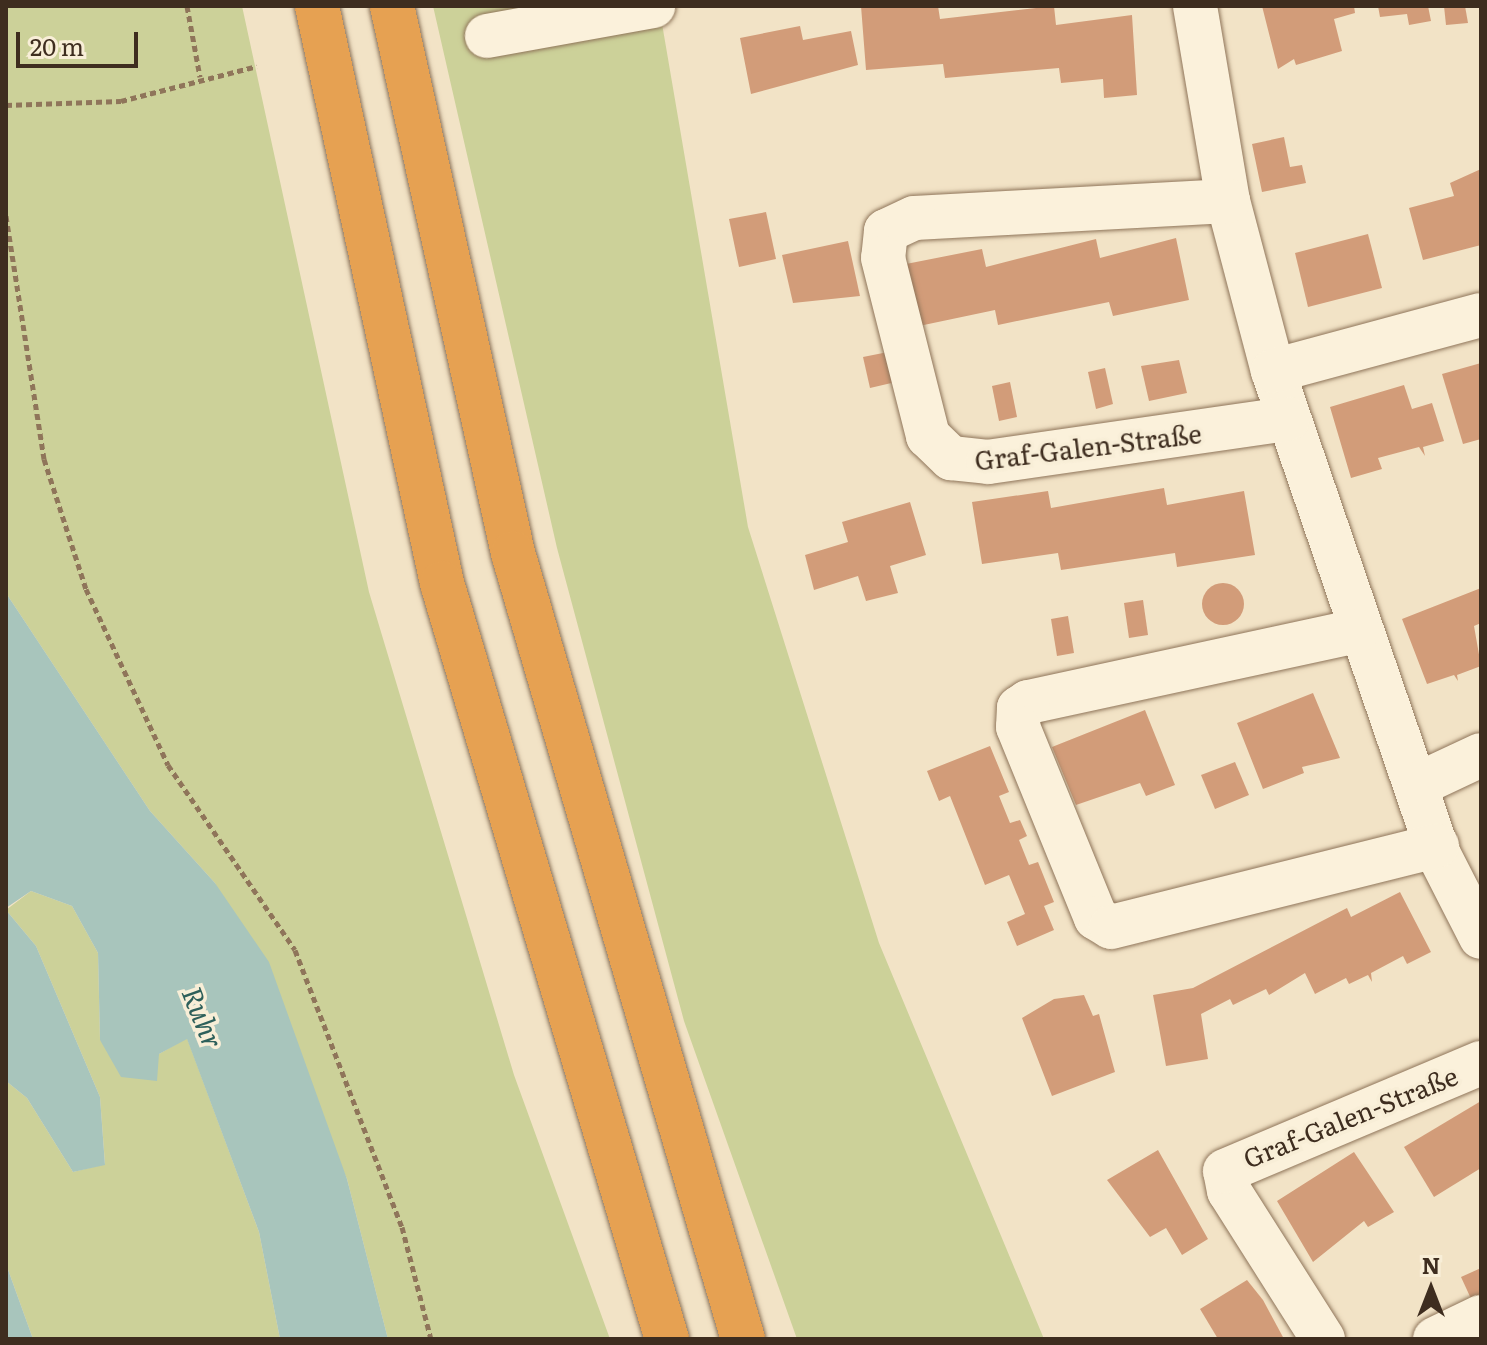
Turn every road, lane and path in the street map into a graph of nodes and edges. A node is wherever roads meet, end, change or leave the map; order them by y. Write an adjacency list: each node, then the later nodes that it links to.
1 (187, 6): 8 (path)
2 (317, 6): 23 (highway)
3 (392, 6): 24 (highway)
4 (653, 6): 6 (street)
5 (1195, 6): 10 (street)
6 (487, 36)
7 (257, 66): 8 (path)
8 (200, 77): 9 (path)
9 (6, 105)
10 (1228, 201): 13 (street); 14 (street, Graf-Galen-Straße)
11 (6, 216): 22 (path)
12 (1481, 315): 13 (street)
13 (1273, 371): 14 (street)
14 (1288, 419): 15 (street)
15 (1357, 631): 17 (street); 18 (street)
16 (1481, 755): 17 (street)
17 (1419, 784): 18 (street)
18 (1437, 846): 19 (street)
19 (1481, 937)
20 (1481, 1063): 25 (street, Graf-Galen-Straße)
21 (1481, 1317): 26 (street)
22 (431, 1339)
23 (667, 1339)
24 (743, 1339)
25 (1323, 1339)
26 (1435, 1339)

